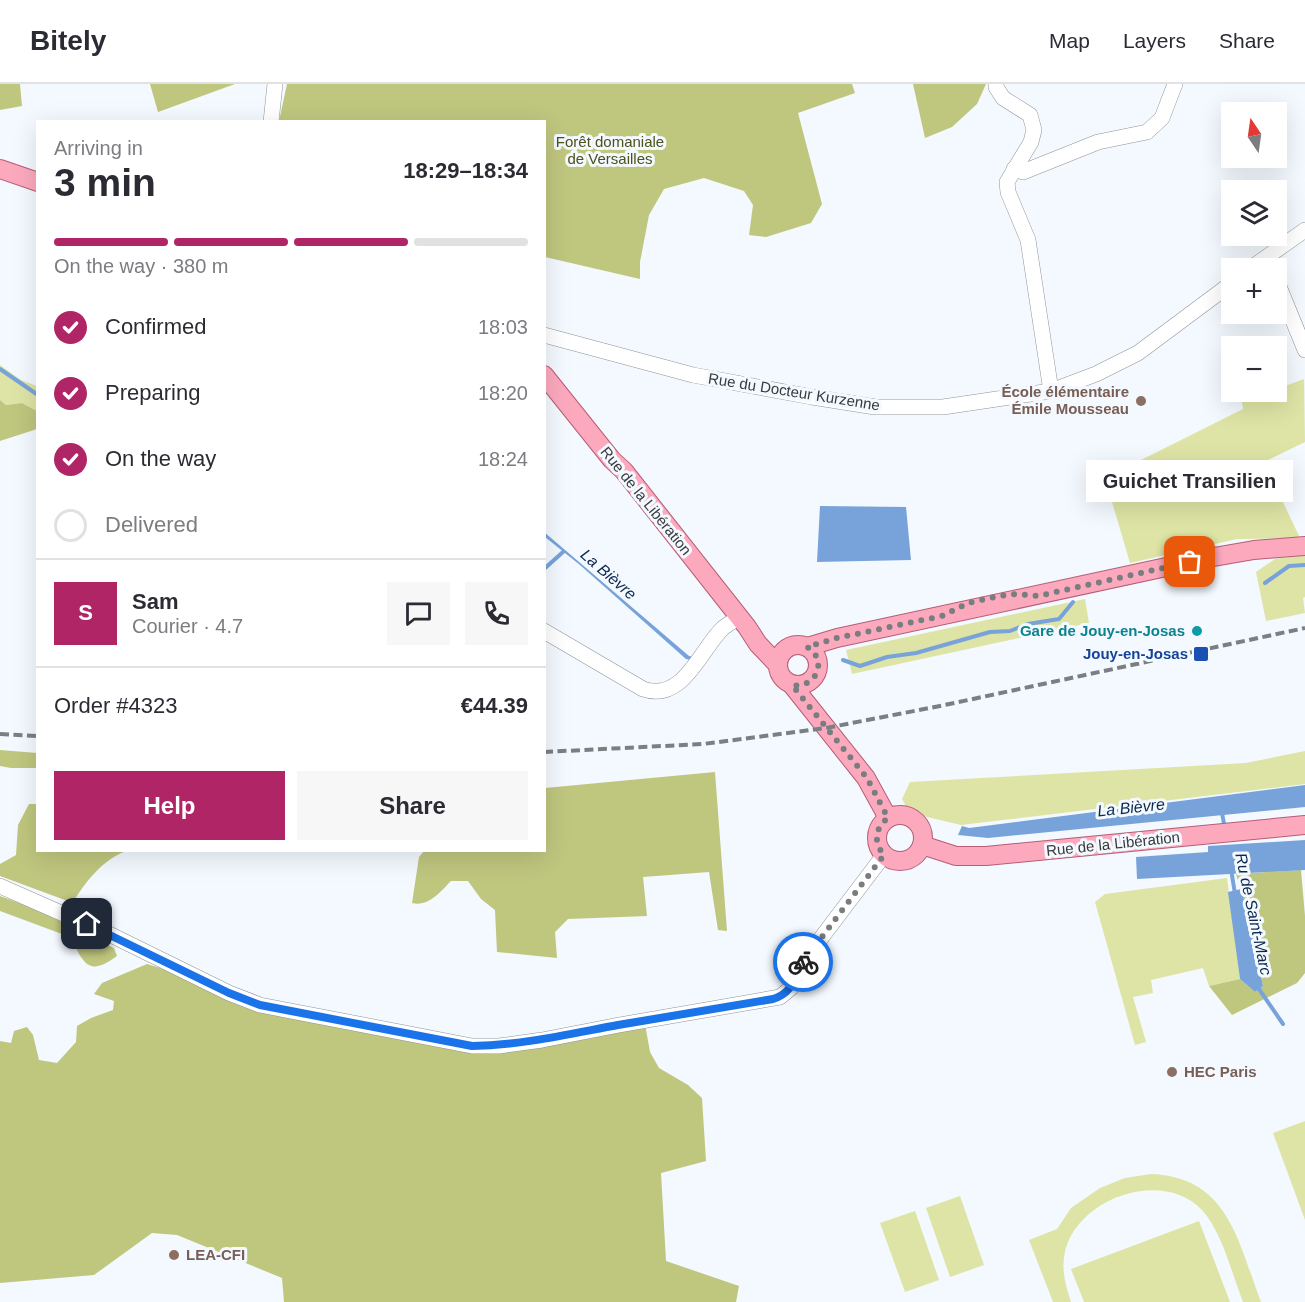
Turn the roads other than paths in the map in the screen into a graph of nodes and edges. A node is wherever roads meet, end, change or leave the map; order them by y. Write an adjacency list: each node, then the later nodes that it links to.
1 (275, 84): 4 (street)
2 (996, 84): 7 (street)
3 (1175, 84): 7 (street)
4 (271, 120)
5 (0, 160): 8 (main road)
6 (0, 169): 9 (main road)
7 (1014, 169): 17 (street)
8 (36, 171)
9 (36, 181)
10 (1305, 230): 11 (street)
11 (1275, 258)
12 (1221, 291): 17 (street, Rue du Docteur Kurzenne)
13 (1287, 306): 15 (street)
14 (546, 336): 17 (street, Rue du Docteur Kurzenne)
15 (1305, 350)
16 (546, 378): 19 (main road, Rue de la Libération)
17 (1051, 391)
18 (1305, 546): 21 (main road)
19 (743, 622): 20 (street); 22 (main road, Rue de la Libération); 24 (main road, Rue de la Libération)
20 (546, 632)
21 (852, 635): 23 (main road); 25 (main road)
22 (788, 647): 23 (main road); 24 (main road)
23 (807, 647): 25 (main road)
24 (778, 665): 26 (main road)
25 (817, 672): 26 (main road); 27 (main road)
26 (792, 685): 27 (main road)
27 (826, 728): 28 (main road)
28 (888, 818): 30 (main road); 31 (main road)
29 (1305, 825): 30 (main road, Rue de la Libération)
30 (922, 845): 31 (main road)
31 (884, 855): 32 (street)
32 (0, 885)

